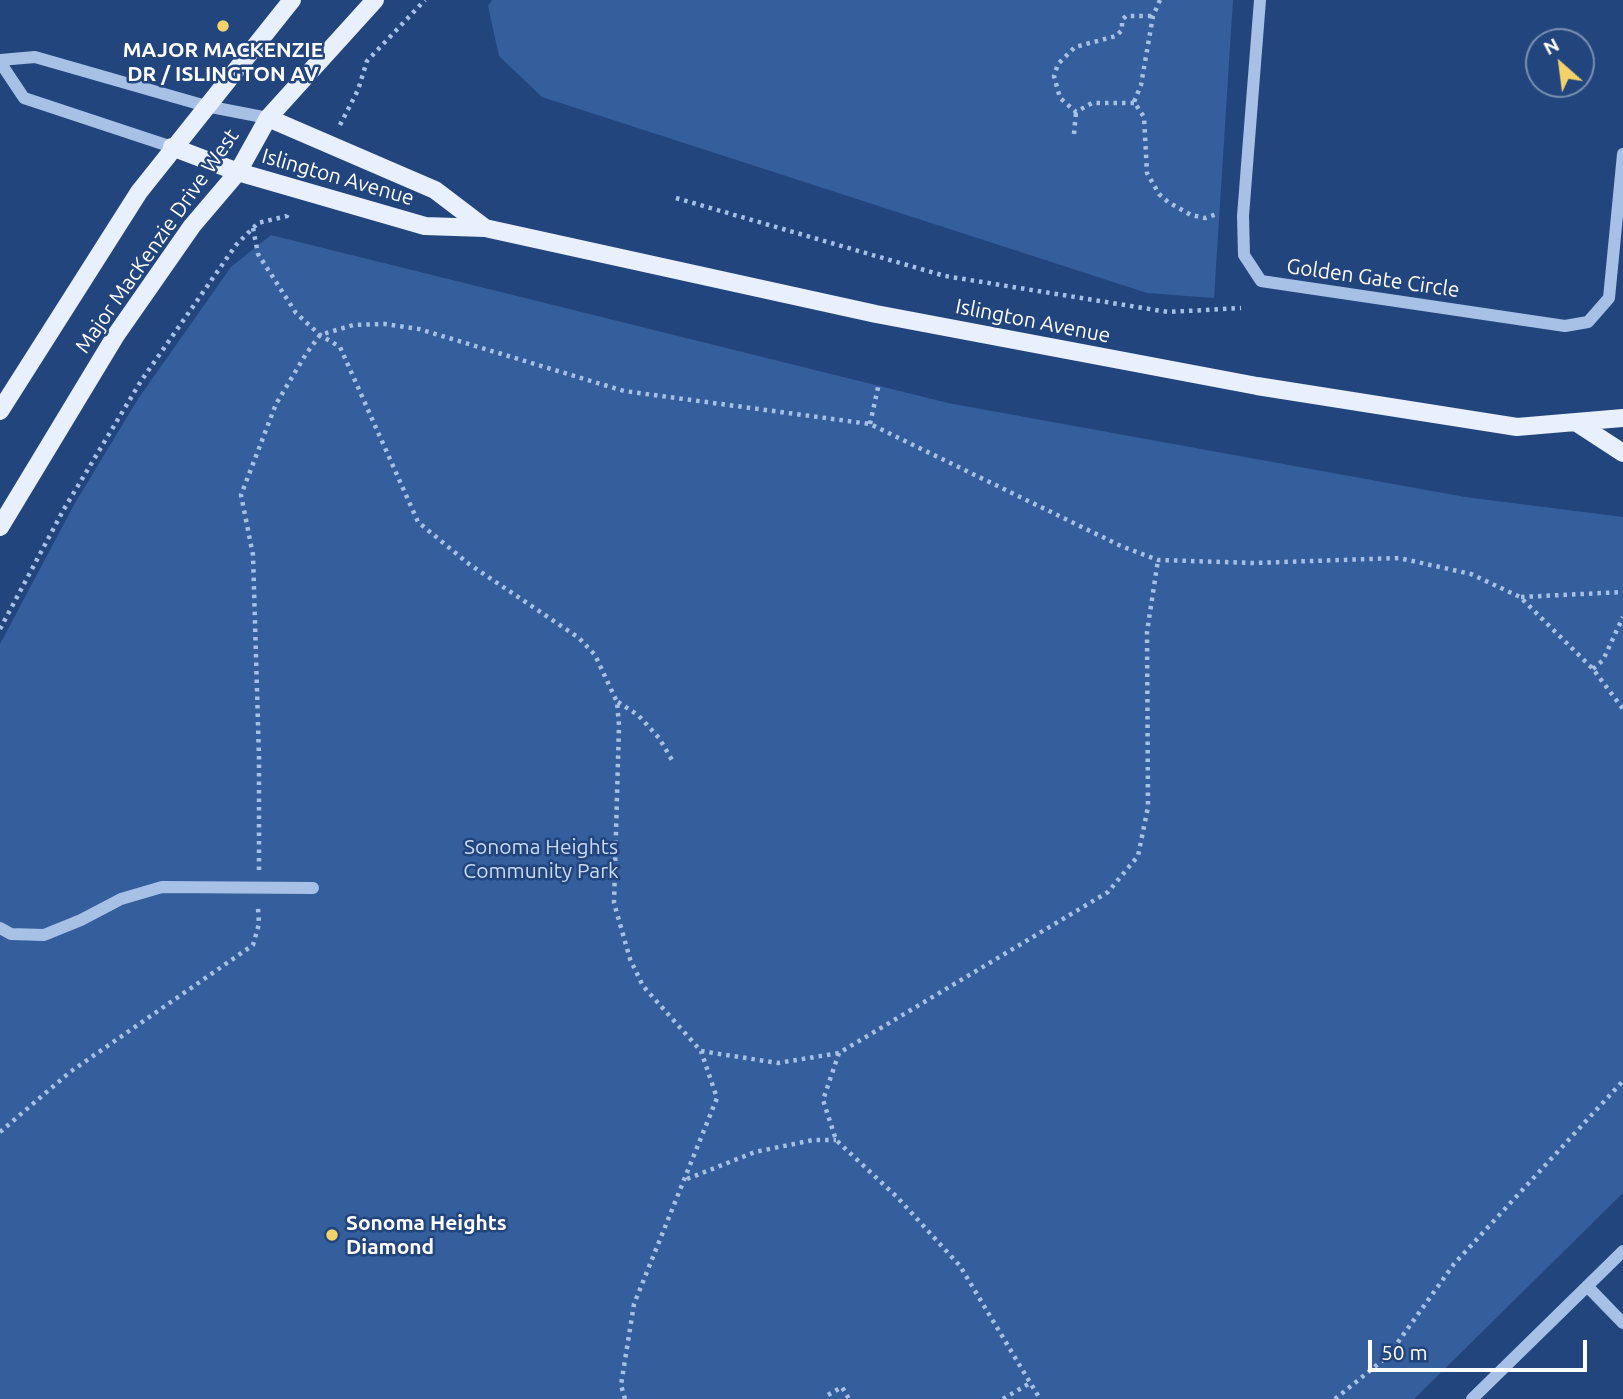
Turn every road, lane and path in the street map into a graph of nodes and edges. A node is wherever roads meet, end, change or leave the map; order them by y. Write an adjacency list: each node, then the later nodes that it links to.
1 (292, 0): 10 (main road, Major MacKenzie Drive West)
2 (375, 0): 12 (main road, Major MacKenzie Drive West)
3 (425, 0): 8 (path)
4 (1160, 0): 6 (path)
5 (1260, 0): 15 (street, Golden Gate Circle)
6 (1153, 16): 9 (path); 11 (path)
7 (0, 61): 10 (street, Islington Avenue); 14 (street, Islington Avenue)
8 (358, 90)
9 (1134, 102): 11 (path); 18 (path)
10 (206, 106): 12 (street, Islington Avenue); 14 (main road, Major MacKenzie Drive West)
11 (1076, 112): 13 (path)
12 (268, 118): 16 (main road, Major MacKenzie Drive West); 21 (main road, Islington Avenue)
13 (1074, 134)
14 (172, 147): 16 (main road, Islington Avenue); 25 (main road, Major MacKenzie Drive West)
15 (1623, 154)
16 (238, 172): 21 (main road, Islington Avenue); 30 (main road, Major MacKenzie Drive West)
17 (676, 198): 22 (path)
18 (1217, 214)
19 (287, 216): 20 (path)
20 (253, 228): 23 (path); 35 (path)
21 (485, 228): 27 (main road, Islington Avenue)
22 (1241, 308)
23 (320, 335): 28 (path); 37 (path); 40 (path)
24 (879, 383): 28 (path)
25 (0, 411)
26 (1623, 418): 27 (main road, Islington Avenue)
27 (1577, 423): 29 (main road)
28 (870, 424): 31 (path)
29 (1623, 453)
30 (0, 527)
31 (1158, 560): 33 (path); 45 (path)
32 (1623, 592): 33 (path)
33 (1520, 597): 36 (path)
34 (1623, 617): 36 (path)
35 (0, 629)
36 (1593, 669): 38 (path)
37 (617, 702): 39 (path); 44 (path)
38 (1623, 709)
39 (672, 760)
40 (258, 871)
41 (313, 888): 43 (street)
42 (258, 906): 47 (path)
43 (0, 929)
44 (701, 1051): 45 (path); 49 (path)
45 (839, 1053): 48 (path)
46 (1623, 1081): 59 (path)
47 (0, 1132)
48 (836, 1140): 49 (path); 53 (path)
49 (686, 1180): 55 (path)
50 (1623, 1251): 51 (street)
51 (1587, 1286): 52 (street); 60 (street)
52 (1623, 1323)
53 (1030, 1383): 57 (path); 58 (path)
54 (828, 1395): 56 (path)
55 (625, 1399)
56 (849, 1399)
57 (1003, 1399)
58 (1040, 1399)
59 (1335, 1399)
60 (1472, 1399)

